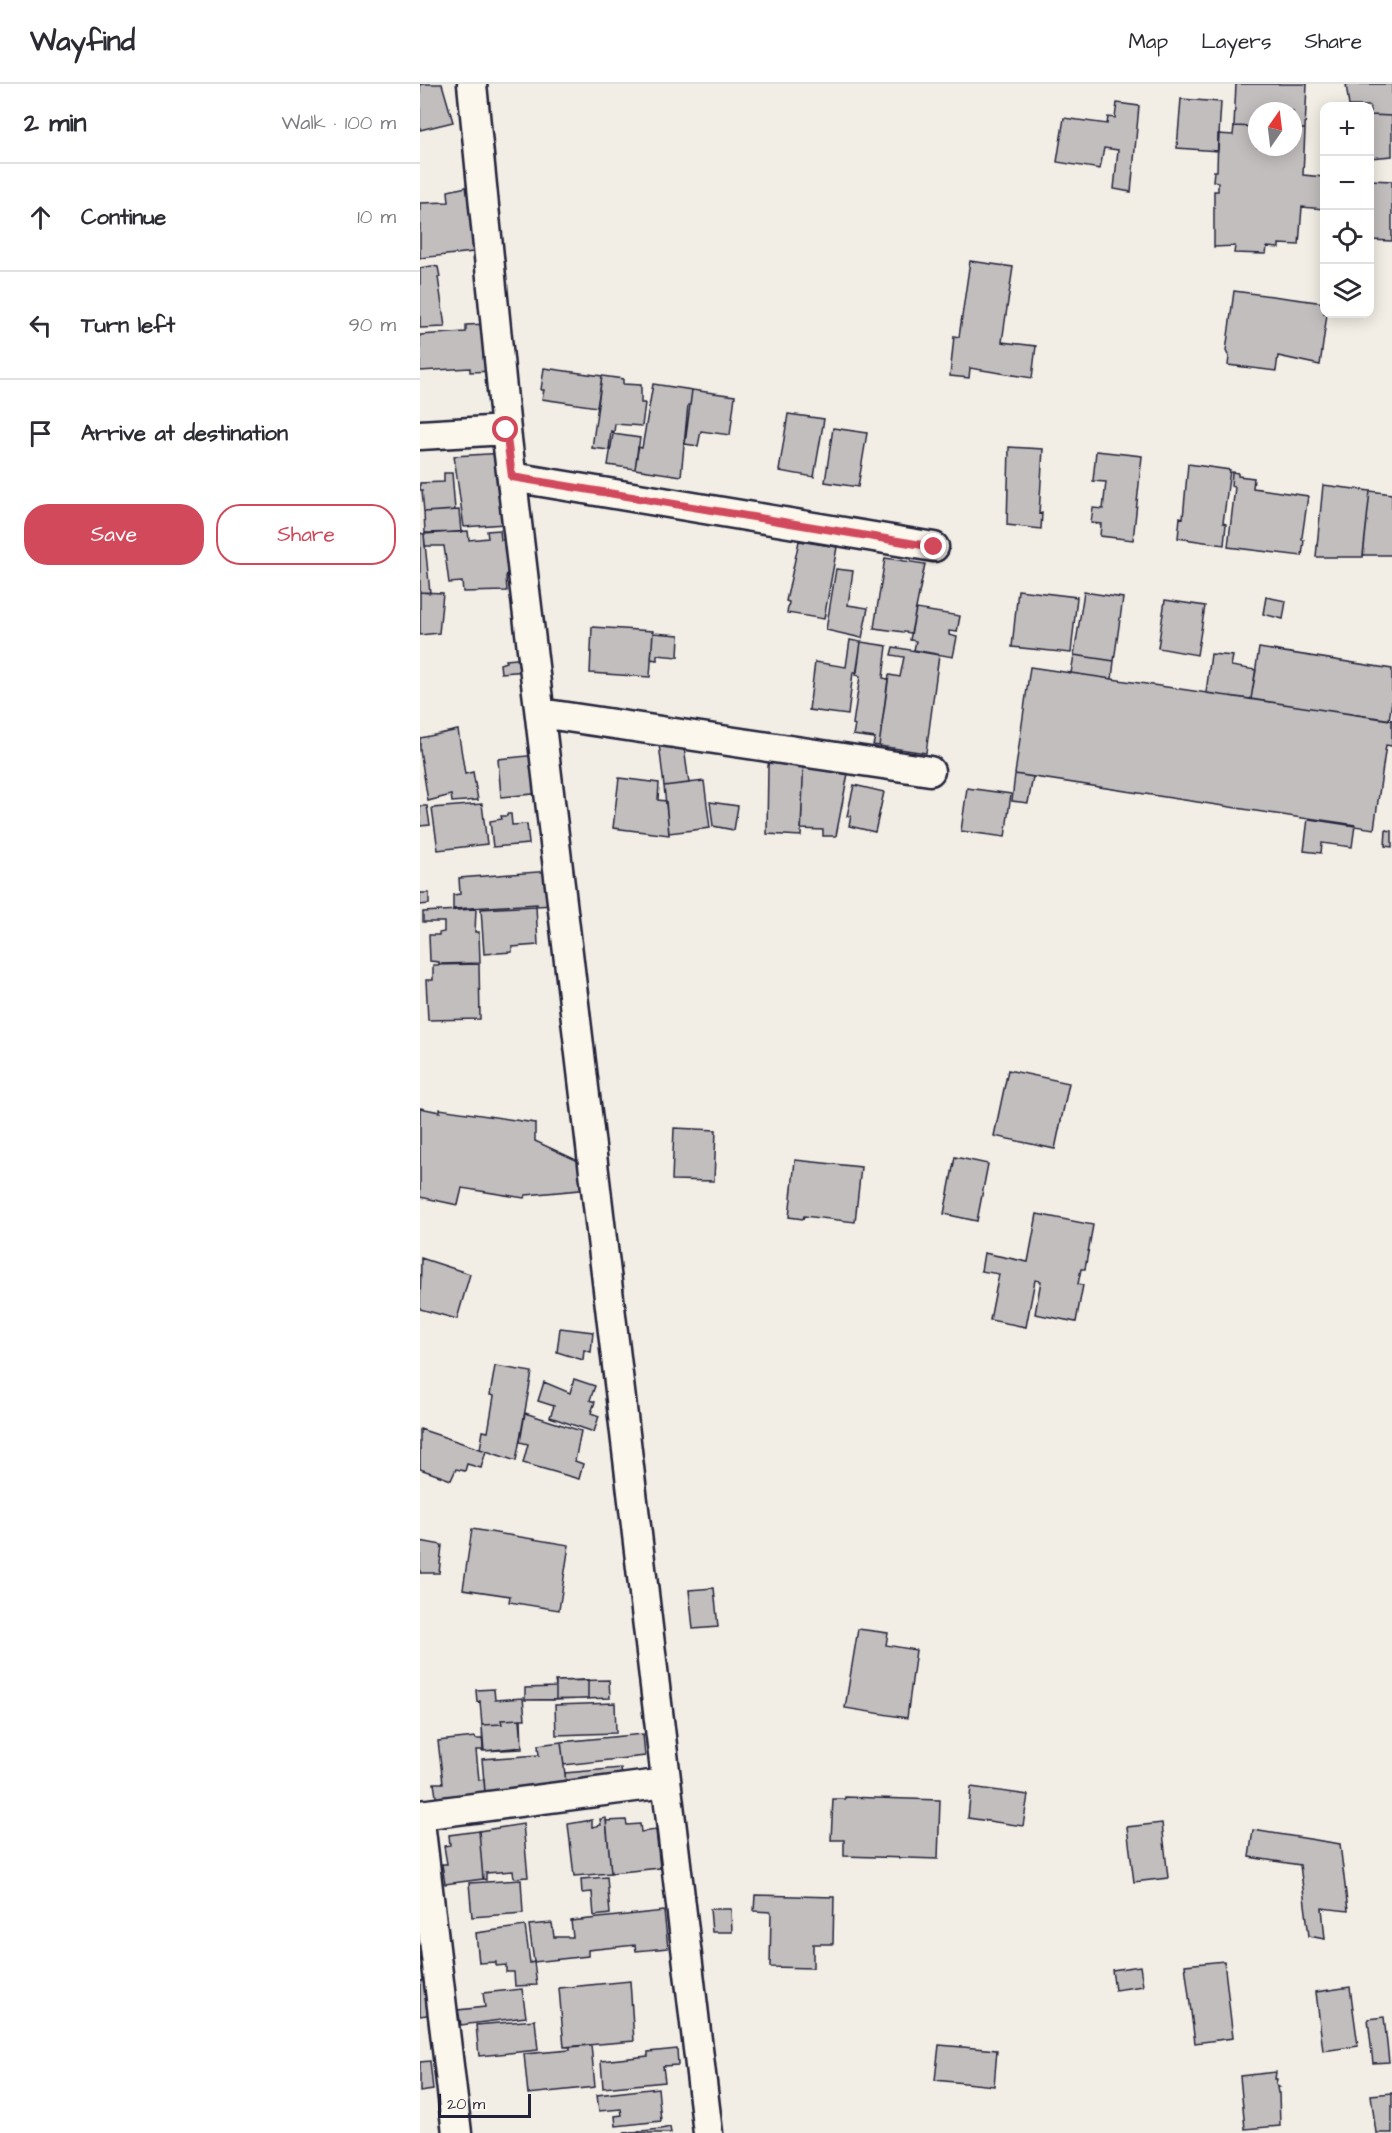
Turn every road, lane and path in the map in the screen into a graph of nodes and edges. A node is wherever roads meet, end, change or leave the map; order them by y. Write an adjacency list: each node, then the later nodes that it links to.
1 (472, 84): 2 (street)
2 (506, 430): 3 (street); 4 (street)
3 (420, 435)
4 (512, 477): 5 (street); 6 (street)
5 (934, 547)
6 (540, 713): 7 (street); 8 (street)
7 (930, 771)
8 (666, 1783): 9 (street); 12 (street)
9 (420, 1815)
10 (420, 1822): 11 (street)
11 (457, 2133)
12 (708, 2133)

